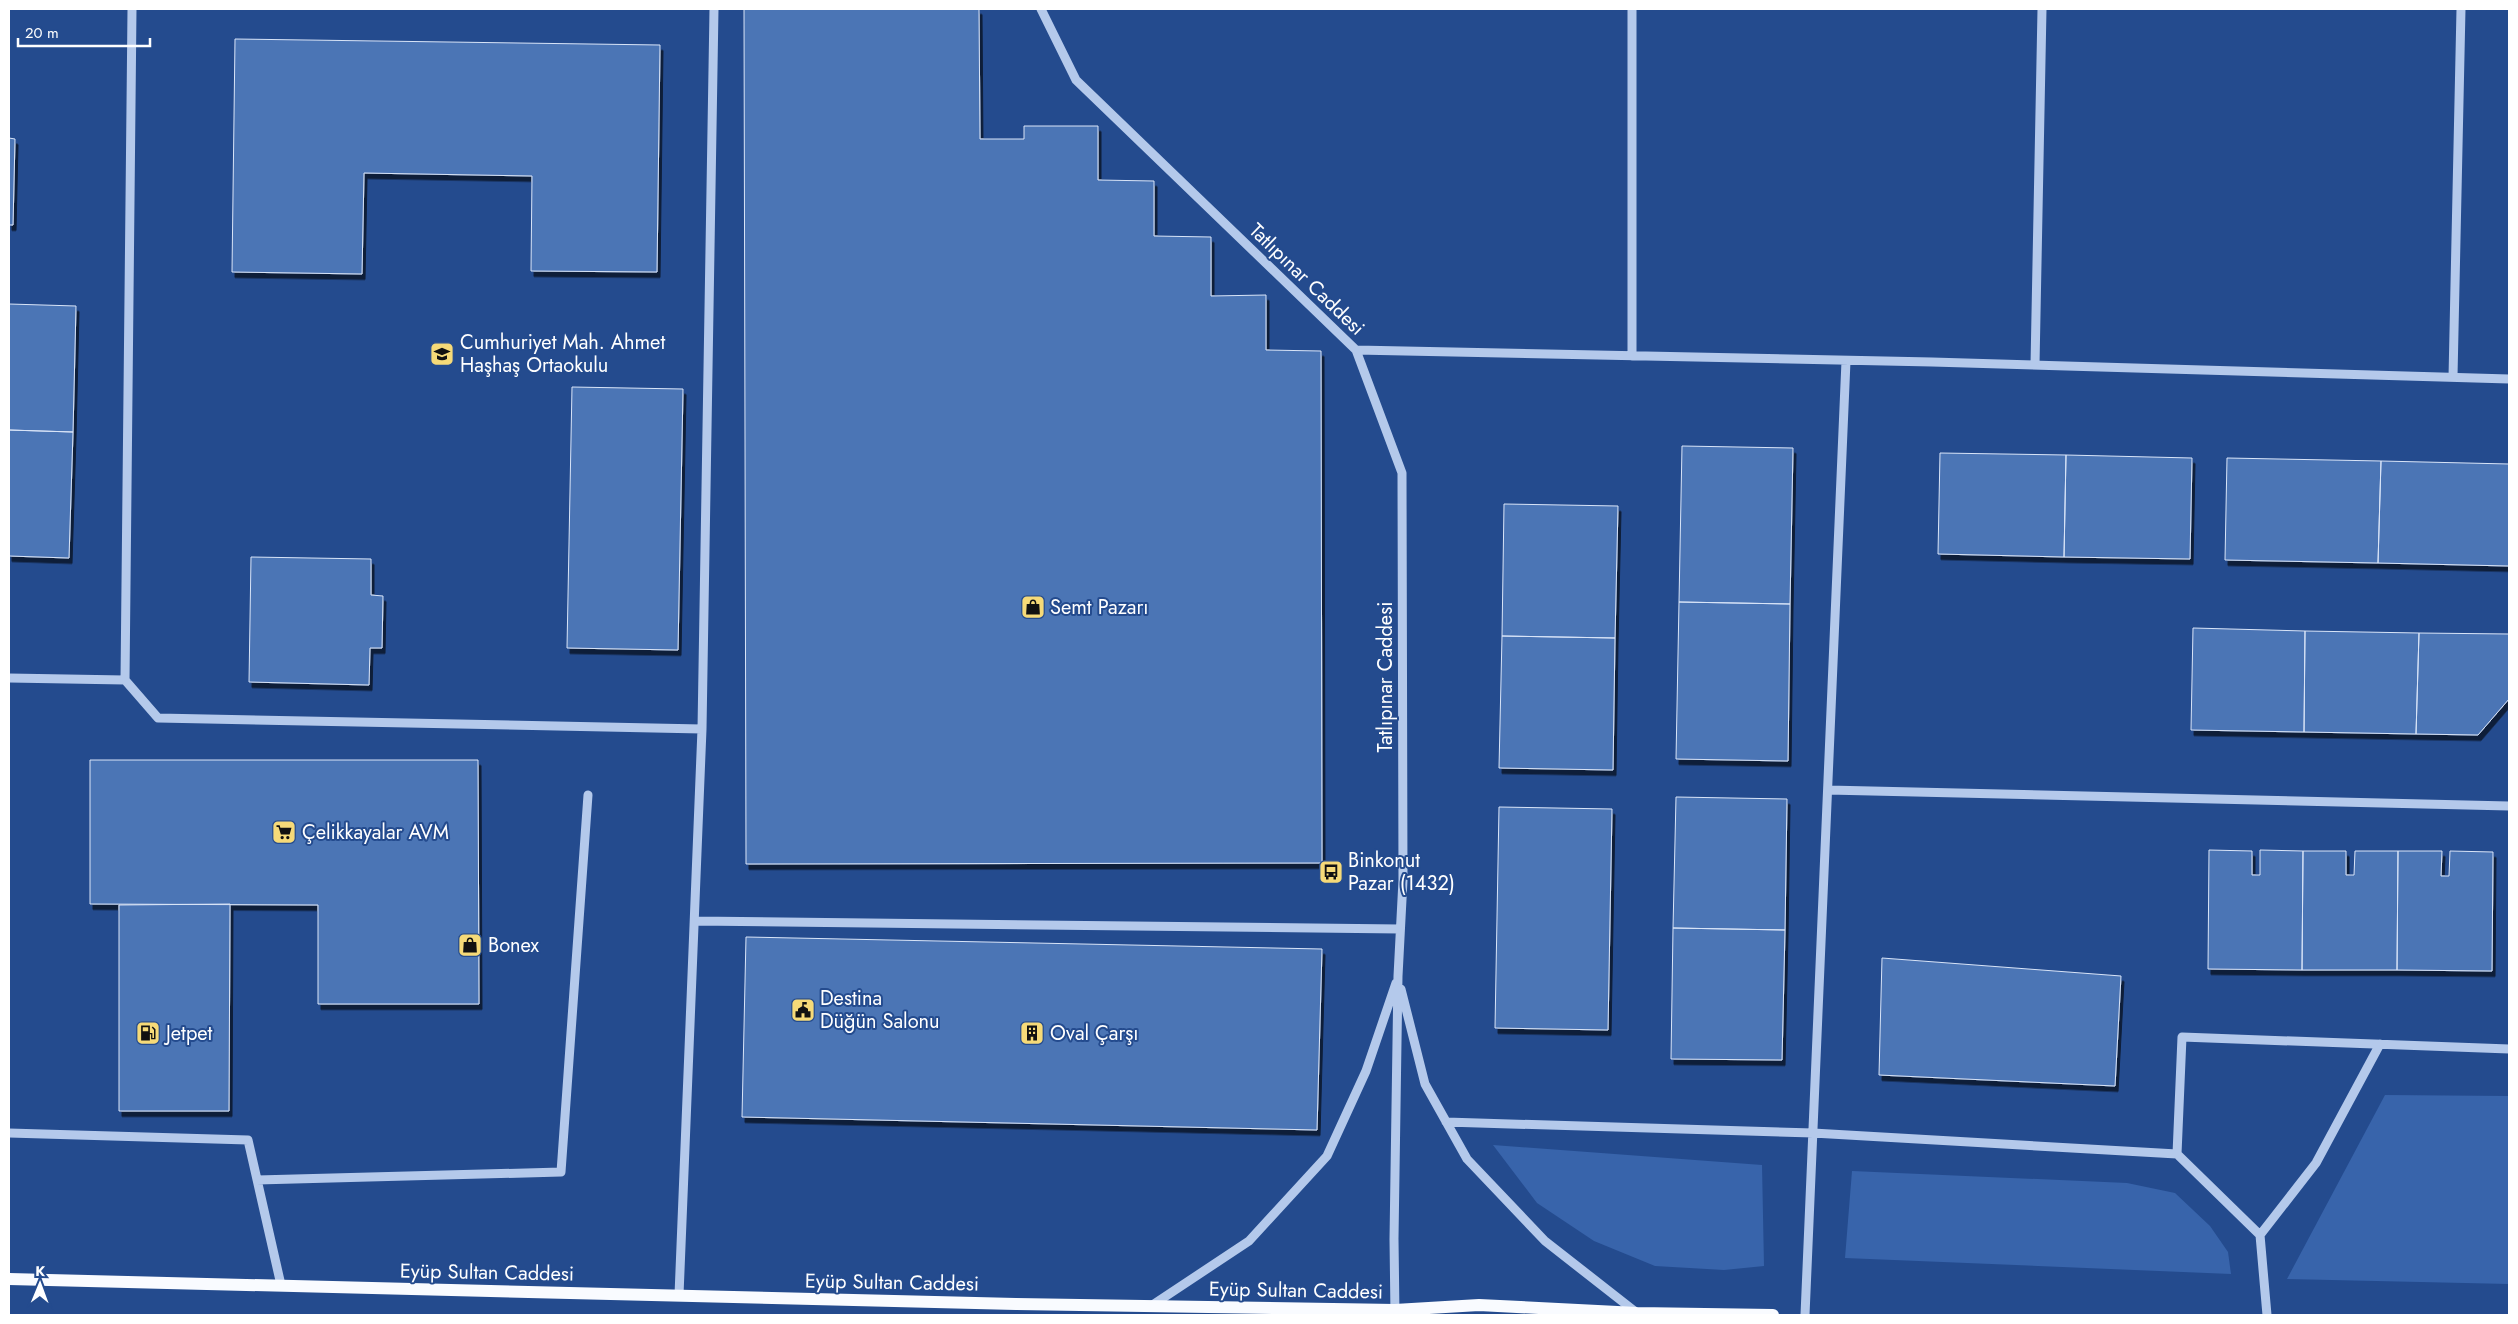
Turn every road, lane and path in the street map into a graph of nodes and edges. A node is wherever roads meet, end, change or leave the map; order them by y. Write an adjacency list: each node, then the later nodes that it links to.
1 (132, 9): 14 (street)
2 (714, 9): 15 (street)
3 (1042, 9): 7 (street, Tatlıpınar Caddesi)
4 (1632, 9): 8 (street)
5 (2042, 9): 10 (street)
6 (2461, 9): 11 (street)
7 (1356, 350): 8 (street); 20 (street, Tatlıpınar Caddesi)
8 (1632, 356): 9 (street)
9 (1846, 360): 10 (street); 16 (street)
10 (2035, 365): 11 (street)
11 (2453, 377): 12 (street)
12 (2509, 379)
13 (9, 678): 14 (street)
14 (125, 680): 15 (street)
15 (702, 729): 19 (street)
16 (1828, 790): 18 (street); 26 (street)
17 (588, 795): 28 (street)
18 (2509, 806)
19 (695, 922): 20 (street); 32 (street)
20 (1400, 929): 21 (street, Tatlıpınar Caddesi)
21 (1398, 976): 24 (street); 33 (street); 34 (street)
22 (2380, 1044): 23 (street); 27 (street); 29 (street)
23 (2509, 1049)
24 (1446, 1122): 26 (street); 35 (street)
25 (9, 1133): 28 (street)
26 (1813, 1133): 27 (street); 37 (street)
27 (2177, 1154): 29 (street)
28 (257, 1180): 31 (street)
29 (2260, 1234): 38 (street)
30 (9, 1279): 31 (main road, Eyüp Sultan Caddesi)
31 (281, 1285): 32 (main road, Eyüp Sultan Caddesi)
32 (679, 1295): 33 (main road, Eyüp Sultan Caddesi)
33 (1150, 1306): 34 (main road, Eyüp Sultan Caddesi)
34 (1395, 1313): 35 (main road, Eyüp Sultan Caddesi)
35 (1637, 1314): 36 (main road, Eyüp Sultan Caddesi)
36 (1773, 1315)
37 (1805, 1315)
38 (2267, 1315)

